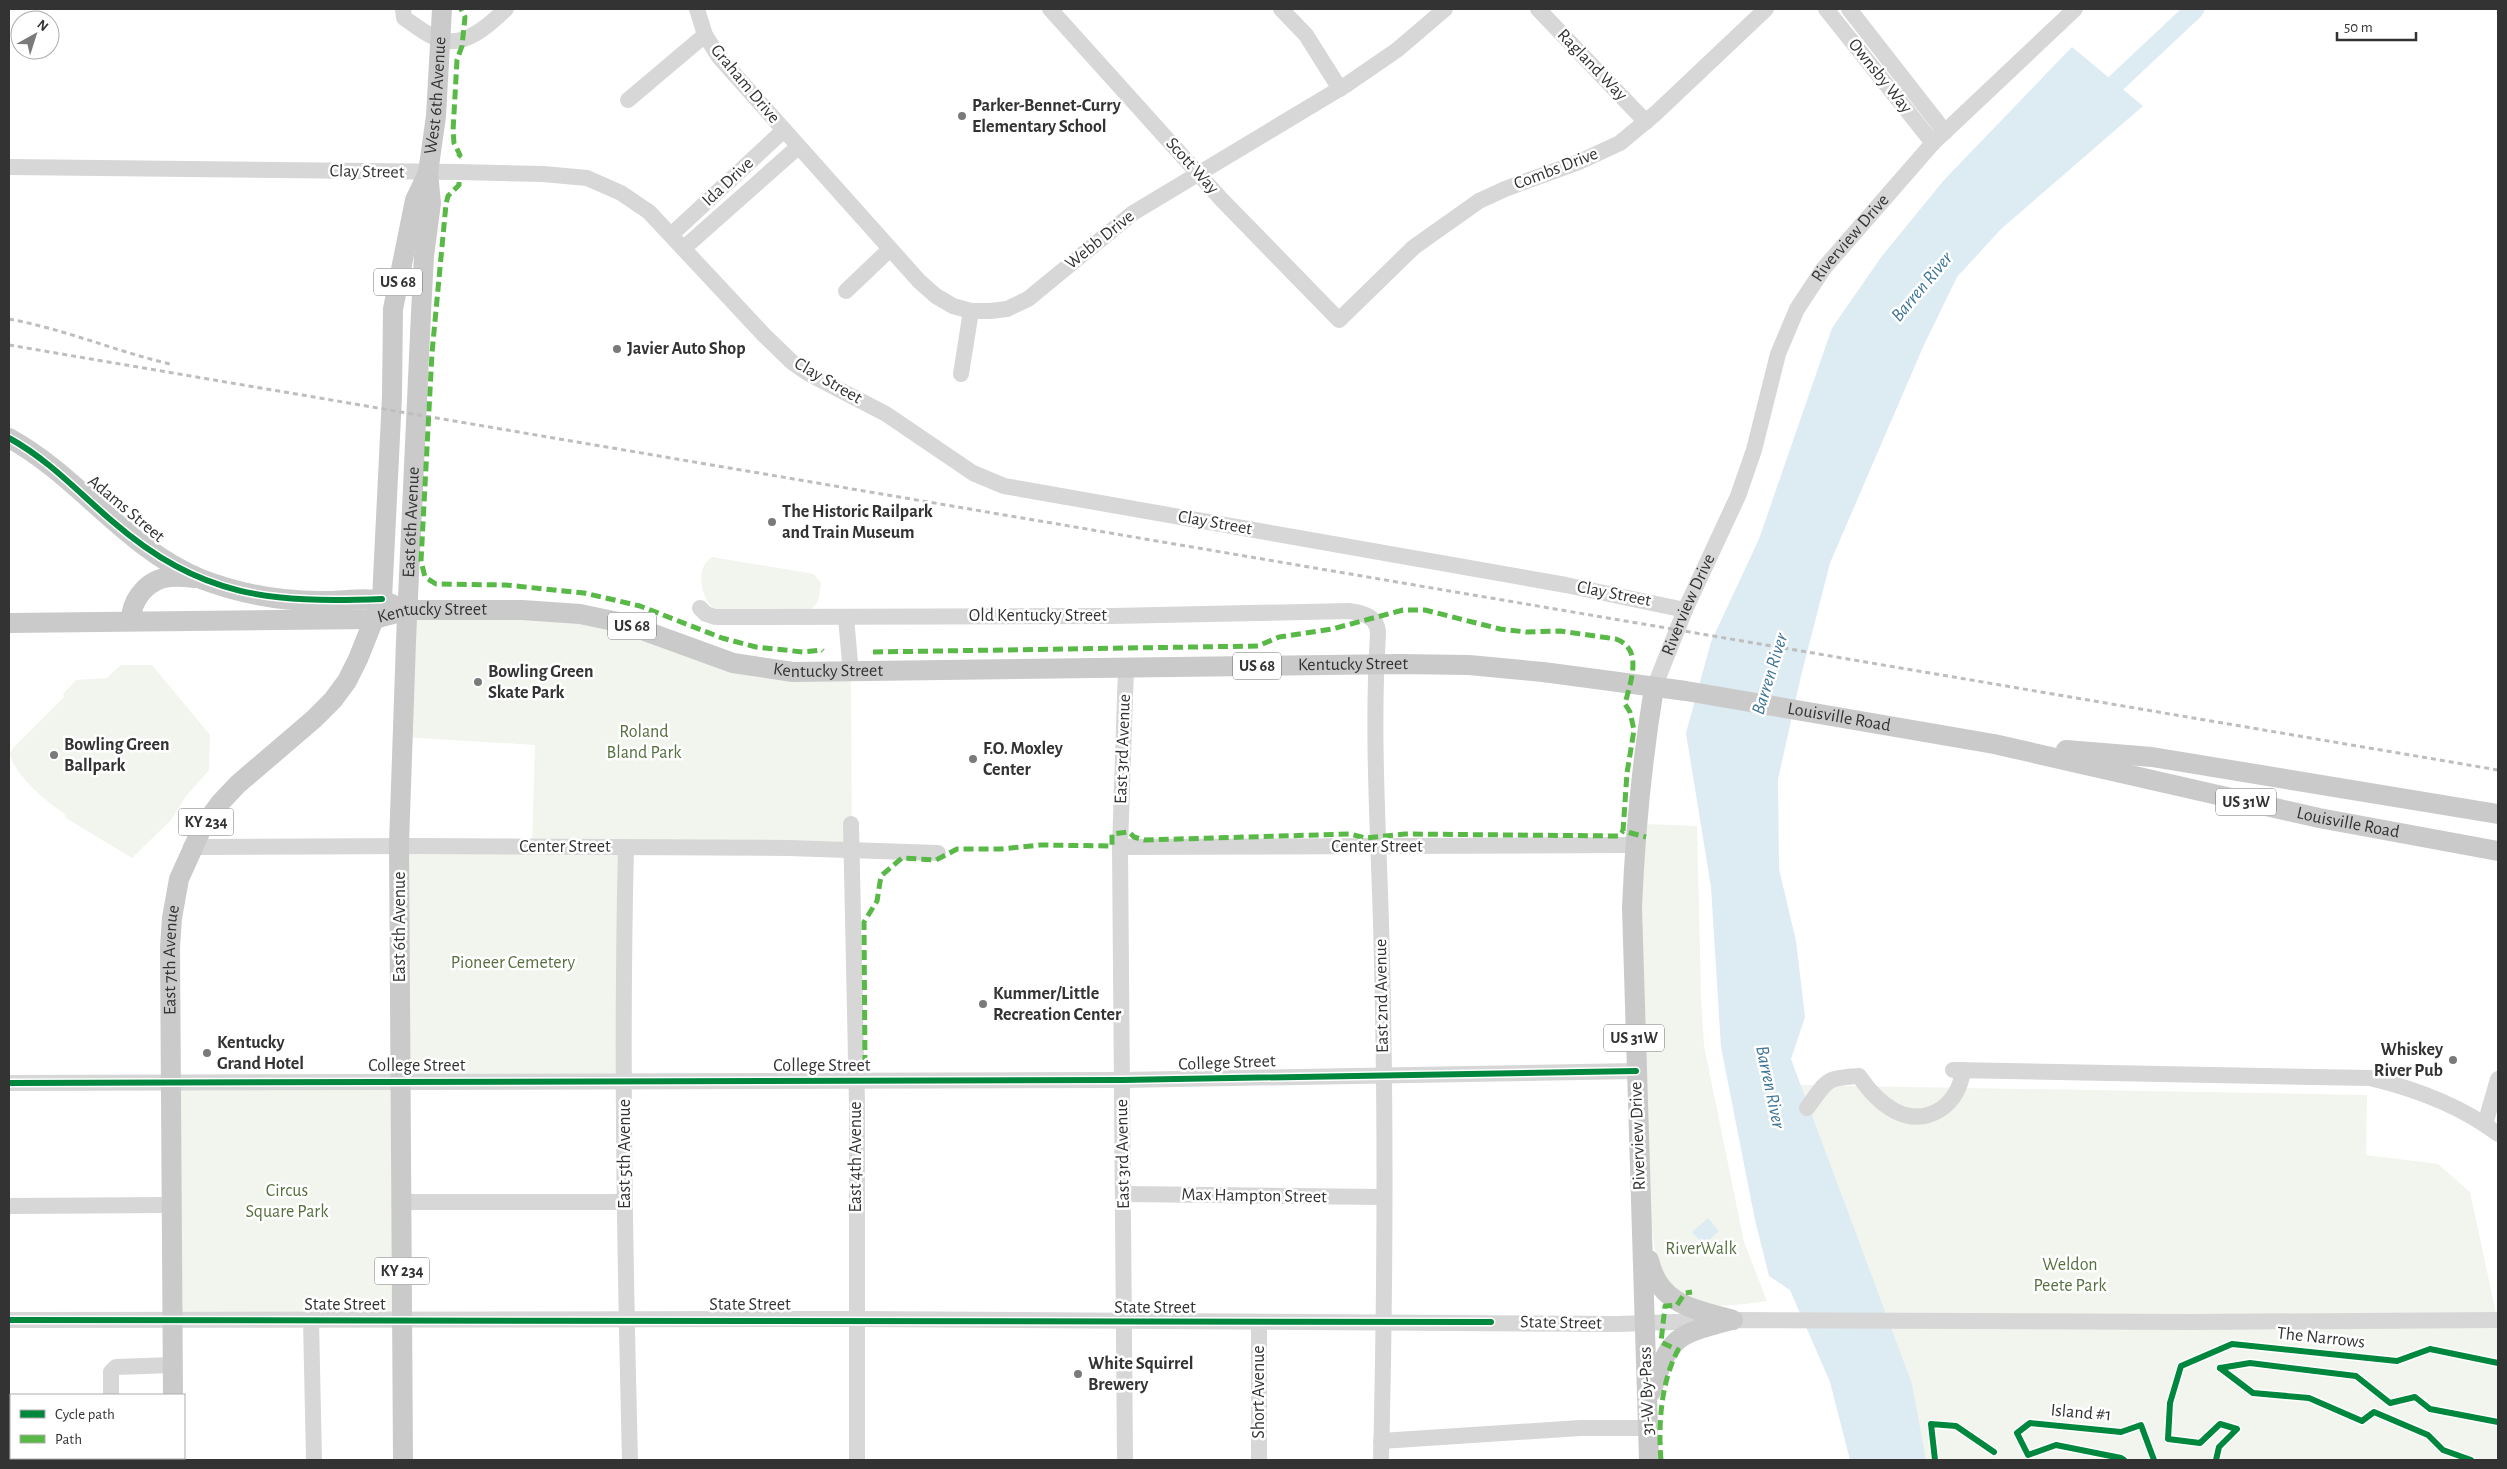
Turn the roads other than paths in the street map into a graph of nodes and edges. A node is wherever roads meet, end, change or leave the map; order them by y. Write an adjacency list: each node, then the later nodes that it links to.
1 (403, 9): 14 (street, West 6th Avenue)
2 (442, 9): 14 (main road, US 68)
3 (506, 9): 14 (street)
4 (697, 9): 13 (street, Graham Drive)
5 (1050, 9): 23 (street, Scott Way)
6 (1281, 9): 15 (street)
7 (1444, 9): 15 (street, Webb Drive)
8 (1538, 9): 17 (street, Ragland Way)
9 (1766, 9): 17 (street, Combs Drive)
10 (1826, 9): 19 (street, Ownsby Way)
11 (1849, 9): 19 (street, Ownsby Way)
12 (2075, 9): 19 (street, Riverview Drive)
13 (705, 36): 16 (street); 18 (street, Graham Drive)
14 (440, 40): 22 (main road, West 6th Avenue / US 68)
15 (1340, 89): 23 (street, Webb Drive)
16 (628, 100)
17 (1646, 122): 29 (street, Combs Drive)
18 (784, 130): 20 (street, Webb Drive); 24 (street, Ida Drive)
19 (1939, 138): 38 (street, Riverview Drive)
20 (798, 147): 25 (street, Ida Drive); 26 (street, Webb Drive)
21 (9, 167): 22 (street, Clay Street)
22 (428, 173): 24 (street, Clay Street); 31 (main road, West 6th Avenue / US 68); 32 (main road, West 6th Avenue / US 68)
23 (1198, 173): 28 (street, Webb Drive); 29 (street, Scott Way)
24 (672, 234): 25 (street, Clay Street)
25 (684, 248): 38 (street, Clay Street)
26 (889, 250): 27 (street); 28 (street, Webb Drive)
27 (846, 291)
28 (971, 311): 30 (street)
29 (1339, 320)
30 (961, 374)
31 (418, 394): 37 (main road, East 6th Avenue / US 68)
32 (392, 396): 35 (main road, East 6th Avenue / US 68)
33 (9, 438): 34 (main road, Adams Street)
34 (199, 578): 35 (main road, Adams Street); 41 (main road)
35 (382, 600): 37 (main road, Adams Street); 40 (main road, East 7th Avenue / US 68)
36 (700, 608): 39 (street, Old Kentucky Street)
37 (408, 610): 40 (main road, Kentucky Street / US 68); 46 (main road, Kentucky Street / US 68); 52 (main road, East 6th Avenue / KY 234)
38 (1685, 610): 47 (street, Riverview Drive)
39 (846, 618): 42 (street, Old Kentucky Street); 46 (street)
40 (374, 619): 41 (main road, Kentucky Street); 53 (main road, East 7th Avenue / KY 234)
41 (132, 621): 43 (main road, Kentucky Street)
42 (1376, 622): 44 (street, East 2nd Avenue)
43 (9, 623)
44 (1376, 664): 45 (main road, Kentucky Street / US 68); 47 (main road, Kentucky Street / US 68); 55 (street, East 2nd Avenue)
45 (1126, 668): 46 (main road, Kentucky Street / US 68); 54 (street, East 3rd Avenue)
46 (852, 673)
47 (1654, 688): 48 (main road, Louisville Road / US 31W); 51 (main road, Riverview Drive / US 31W)
48 (1994, 744): 49 (main road, Louisville Road / US 31W); 58 (main road, Louisville Road / US 31W)
49 (2498, 814)
50 (851, 824): 57 (street, East 4th Avenue)
51 (1634, 845): 55 (street, Center Street); 60 (main road, Riverview Drive / US 31W)
52 (399, 846): 53 (street, Center Street); 56 (street, Center Street); 64 (main road, East 6th Avenue / KY 234)
53 (191, 847): 68 (main road, East 7th Avenue / KY 234)
54 (1120, 847): 55 (street, Center Street); 63 (street, East 3rd Avenue)
55 (1378, 847): 61 (street, East 2nd Avenue)
56 (626, 848): 57 (street, Center Street); 65 (street, East 5th Avenue)
57 (852, 849): 59 (street, Center Street); 66 (street, East 4th Avenue)
58 (2498, 851)
59 (938, 852)
60 (1636, 1071): 61 (street, College Street); 78 (main road, Riverview Drive / US 31W)
61 (1384, 1075): 63 (street, College Street); 73 (street, East 2nd Avenue)
62 (2498, 1079): 70 (street)
63 (1122, 1080): 66 (street, College Street); 72 (street, East 3rd Avenue)
64 (400, 1081): 65 (street, College Street); 68 (street, College Street); 74 (main road, East 6th Avenue / KY 234)
65 (624, 1081): 66 (street, College Street); 75 (street, East 5th Avenue)
66 (856, 1081): 83 (street, East 4th Avenue)
67 (9, 1083): 68 (street, College Street)
68 (171, 1083): 76 (main road, East 7th Avenue / KY 234)
69 (1807, 1108): 70 (street)
70 (2485, 1124): 71 (street)
71 (2498, 1134)
72 (1124, 1194): 73 (street, Max Hampton Street); 88 (street, East 3rd Avenue)
73 (1384, 1197): 87 (street, East 2nd Avenue)
74 (402, 1202): 75 (street); 82 (main road, East 6th Avenue / KY 234)
75 (624, 1202): 86 (street, East 5th Avenue)
76 (172, 1205): 77 (street); 80 (main road, East 7th Avenue / KY 234)
77 (9, 1206)
78 (1642, 1232): 84 (main road); 90 (main road, Riverview Drive / US 31W)
79 (9, 1320): 80 (street, State Street)
80 (173, 1320): 81 (street, State Street); 91 (main road, East 7th Avenue / KY 234)
81 (311, 1320): 82 (street, State Street); 97 (street)
82 (402, 1320): 86 (street, State Street); 98 (main road, East 6th Avenue / KY 234)
83 (857, 1320): 86 (street, State Street); 88 (street, State Street); 100 (street, East 4th Avenue)
84 (1738, 1320): 85 (street, State Street); 90 (street, State Street); 94 (main road)
85 (2498, 1320)
86 (627, 1321): 99 (street, East 5th Avenue)
87 (1383, 1322): 89 (street, State Street); 90 (street, State Street); 96 (street, East 2nd Avenue)
88 (1123, 1323): 89 (street, State Street); 101 (street, East 3rd Avenue)
89 (1259, 1323): 102 (street, Short Avenue)
90 (1644, 1323): 94 (main road, 31-W By-Pass / US 31W)
91 (173, 1366): 92 (street); 93 (main road, East 7th Avenue / KY 234)
92 (111, 1394)
93 (173, 1394)
94 (1647, 1403): 95 (main road, 31-W By-Pass / US 31W)
95 (1648, 1428): 96 (street); 104 (main road, 31-W By-Pass / US 31W)
96 (1381, 1440): 103 (street, East 2nd Avenue)
97 (314, 1460)
98 (403, 1460)
99 (630, 1460)
100 (857, 1460)
101 (1125, 1460)
102 (1259, 1460)
103 (1380, 1460)
104 (1649, 1460)

